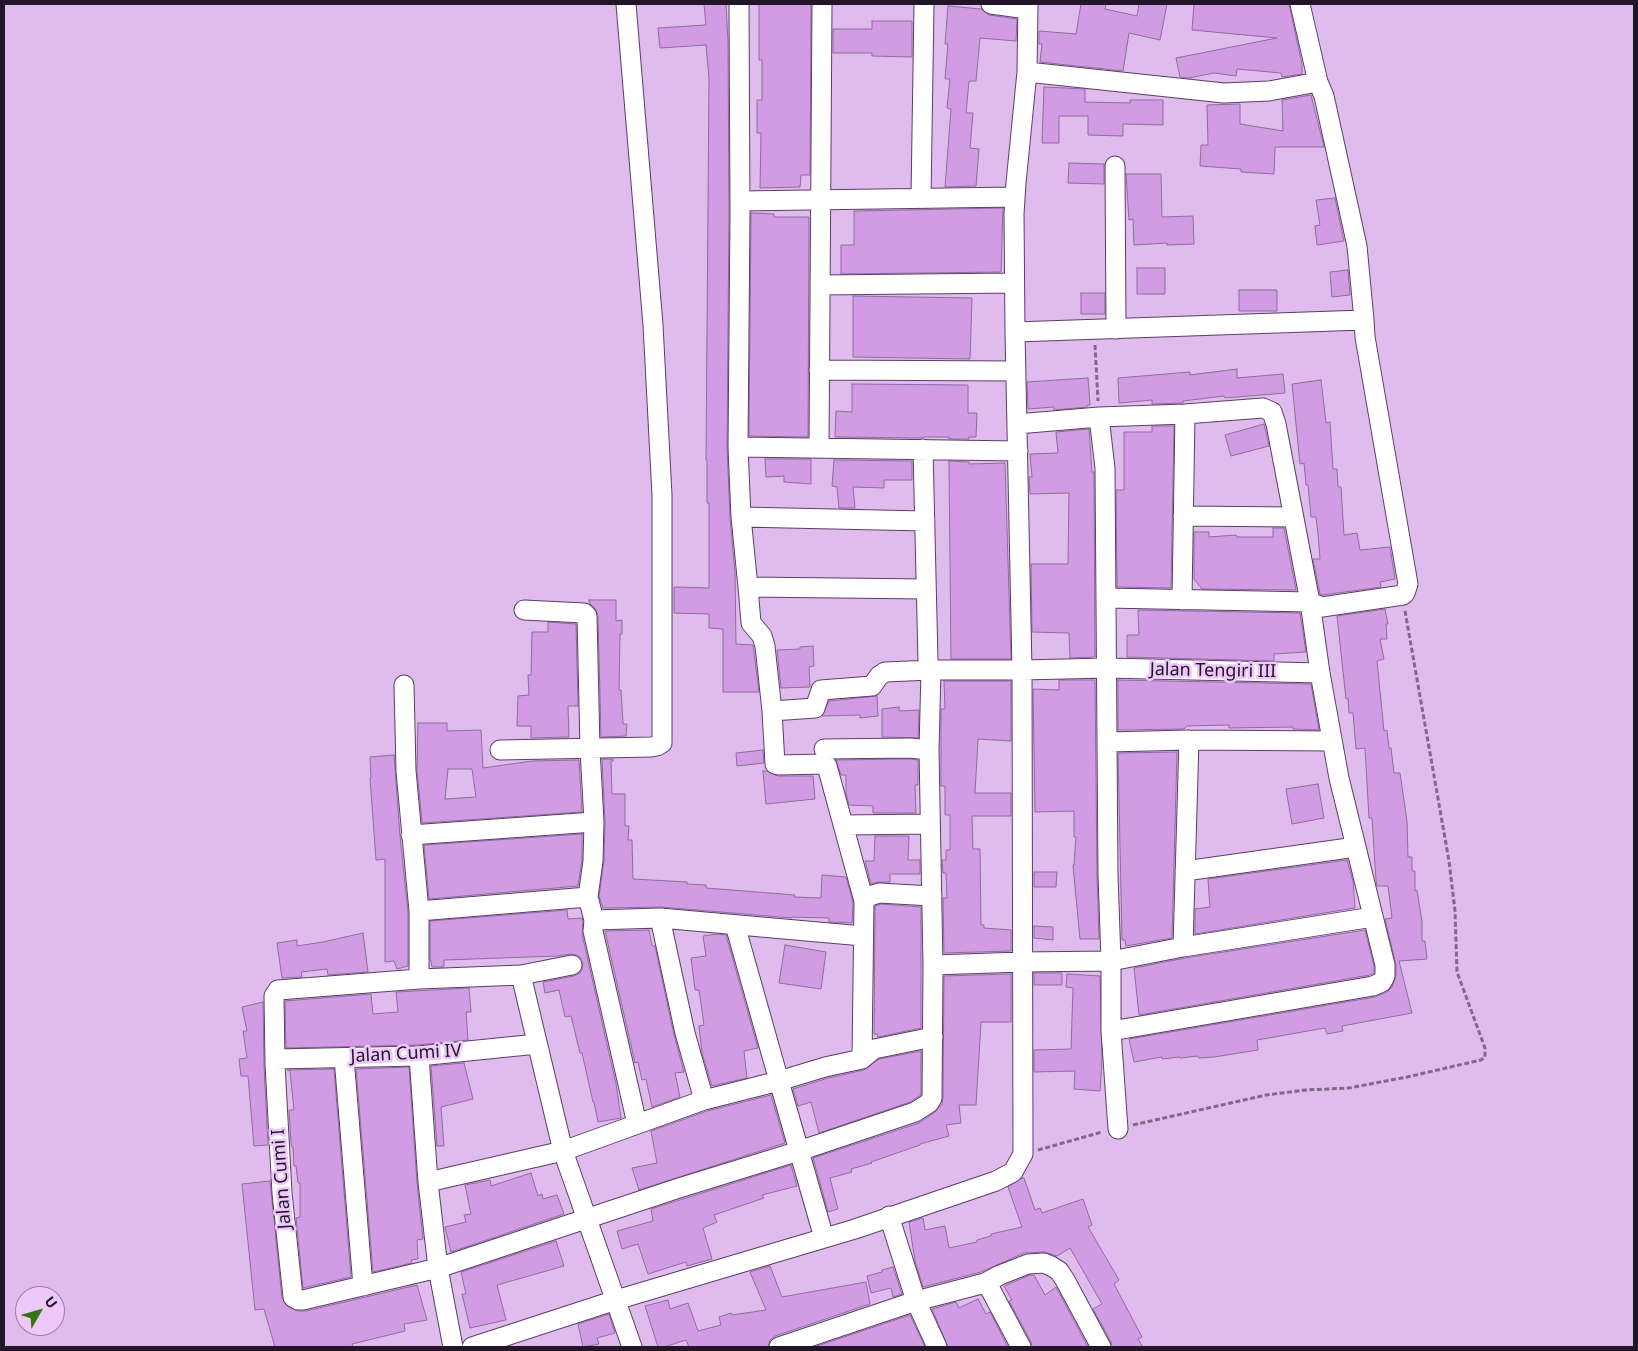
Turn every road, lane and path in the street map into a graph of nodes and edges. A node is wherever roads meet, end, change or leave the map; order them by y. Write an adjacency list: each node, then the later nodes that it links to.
1 (626, 4): 50 (street)
2 (740, 4): 14 (street)
3 (822, 4): 13 (street)
4 (924, 4): 12 (street)
5 (991, 4): 7 (street)
6 (1300, 4): 9 (street)
7 (1028, 6): 8 (street)
8 (1027, 72): 9 (street); 11 (street)
9 (1318, 82): 17 (street)
10 (1116, 166): 18 (street)
11 (1015, 196): 12 (street); 15 (street)
12 (921, 198): 13 (street)
13 (820, 200): 14 (street); 16 (street)
14 (740, 201): 26 (street)
15 (1014, 283): 16 (street); 20 (street)
16 (820, 285): 21 (street)
17 (1364, 320): 18 (street); 36 (street)
18 (1116, 328): 19 (street)
19 (1094, 329): 20 (street); 24 (path)
20 (1015, 332): 22 (street)
21 (819, 370): 22 (street); 27 (street)
22 (1016, 371): 25 (street)
23 (1185, 414): 24 (street); 30 (street); 32 (street)
24 (1099, 417): 25 (street); 37 (street)
25 (1017, 424): 29 (street)
26 (738, 447): 27 (street); 31 (street)
27 (819, 448): 28 (street)
28 (923, 450): 29 (street); 33 (street)
29 (1018, 451): 43 (street)
30 (1183, 516): 32 (street); 38 (street)
31 (741, 517): 33 (street); 34 (street)
32 (1294, 517): 39 (street)
33 (925, 521): 35 (street)
34 (748, 587): 35 (street); 46 (street)
35 (926, 589): 42 (street)
36 (1403, 595): 39 (street); 86 (path)
37 (1106, 598): 38 (street); 41 (street)
38 (1182, 600): 39 (street)
39 (1310, 602): 44 (street)
40 (524, 610): 50 (street)
41 (1107, 668): 43 (street, Jalan Tengiri III); 44 (street, Jalan Tengiri III); 49 (street)
42 (931, 670): 43 (street, Jalan Tengiri III); 46 (street, Jalan Tengiri III); 53 (street)
43 (1022, 670): 71 (street)
44 (1320, 673): 48 (street)
45 (404, 685): 57 (street)
46 (772, 710): 52 (street)
47 (1189, 740): 48 (street); 49 (street); 59 (street)
48 (1332, 741): 58 (street)
49 (1108, 742): 70 (street)
50 (590, 749): 51 (street); 54 (street)
51 (500, 750)
52 (822, 750): 53 (street); 56 (street)
53 (929, 750): 55 (street)
54 (594, 822): 57 (street); 61 (street)
55 (930, 824): 56 (street); 60 (street)
56 (844, 825): 62 (street)
57 (411, 835): 63 (street)
58 (1356, 847): 59 (street); 64 (street)
59 (1185, 870): 69 (street)
60 (932, 896): 62 (street); 72 (street)
61 (588, 897): 63 (street); 66 (street)
62 (864, 901): 68 (street)
63 (419, 911): 75 (street)
64 (1373, 917): 69 (street); 76 (street)
65 (660, 918): 66 (street); 67 (street); 84 (street)
66 (594, 920): 85 (street)
67 (734, 925): 68 (street); 83 (street)
68 (863, 936): 82 (street)
69 (1183, 947): 70 (street)
70 (1111, 961): 71 (street); 76 (street)
71 (1022, 962): 72 (street); 89 (street)
72 (933, 964): 77 (street)
73 (572, 965): 74 (street)
74 (521, 975): 75 (street); 78 (street)
75 (419, 979): 81 (street, Jalan Cumi I)
76 (1111, 1031): 86 (street)
77 (933, 1037): 82 (street); 88 (street)
78 (537, 1044): 79 (street, Jalan Cumi IV); 87 (street)
79 (419, 1056): 80 (street, Jalan Cumi IV); 90 (street)
80 (344, 1058): 81 (street, Jalan Cumi IV); 96 (street)
81 (275, 1059): 96 (street, Jalan Cumi I)
82 (862, 1059): 83 (street)
83 (779, 1081): 84 (street); 88 (street)
84 (704, 1100): 85 (street)
85 (637, 1124): 87 (street)
86 (1118, 1129): 89 (path)
87 (563, 1151): 90 (street); 92 (street)
88 (798, 1151): 92 (street); 93 (street)
89 (1023, 1154): 91 (street)
90 (428, 1182): 94 (street)
91 (889, 1216): 93 (street); 98 (street)
92 (587, 1219): 94 (street); 97 (street)
93 (824, 1238): 97 (street)
94 (438, 1268): 96 (street); 99 (street)
95 (985, 1283): 98 (street); 104 (street); 105 (street)
96 (362, 1286)
97 (616, 1300): 100 (street); 101 (street)
98 (916, 1301): 102 (street); 103 (street)
99 (453, 1347)
100 (472, 1347)
101 (632, 1347)
102 (779, 1347)
103 (938, 1347)
104 (1021, 1347)
105 (1101, 1347)

